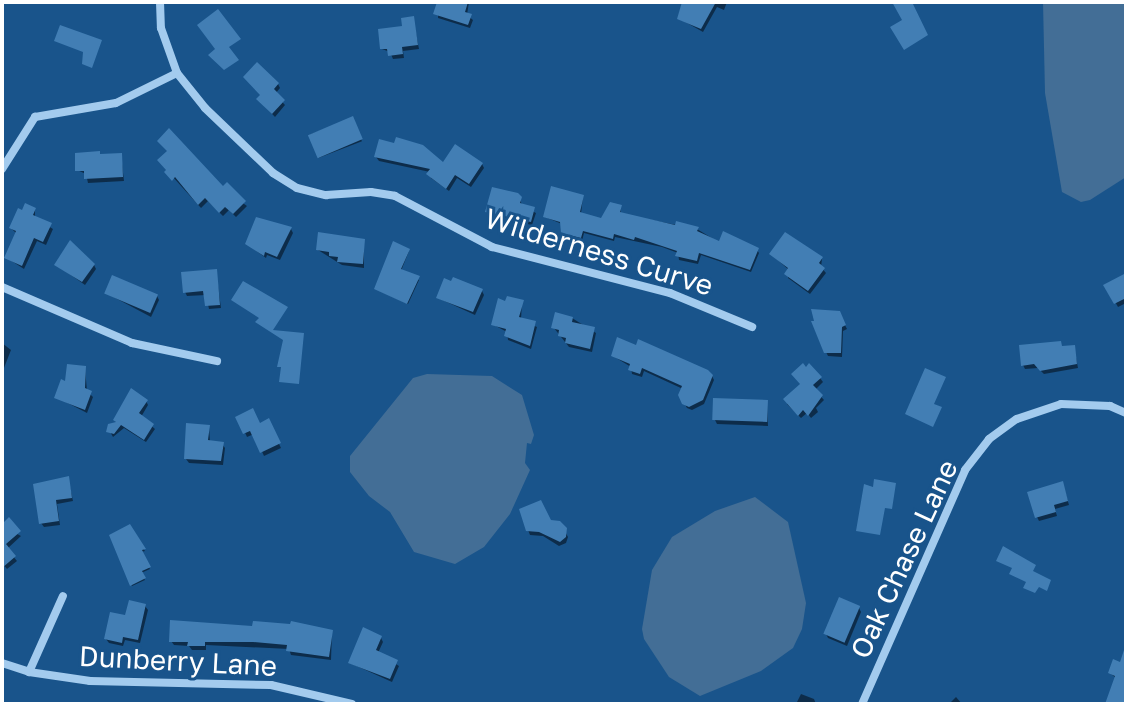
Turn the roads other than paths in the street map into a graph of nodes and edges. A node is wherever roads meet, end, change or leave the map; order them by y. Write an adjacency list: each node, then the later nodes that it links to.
1 (160, 2): 2 (street, Wilderness Curve)
2 (177, 73): 3 (street); 5 (street, Wilderness Curve)
3 (2, 169)
4 (2, 287): 6 (street)
5 (752, 327)
6 (217, 361)
7 (1126, 413): 12 (street, Oak Chase Lane)
8 (63, 596): 10 (street)
9 (2, 663): 10 (street, Dunberry Lane)
10 (29, 672): 11 (street, Dunberry Lane)
11 (352, 704)
12 (862, 704)

